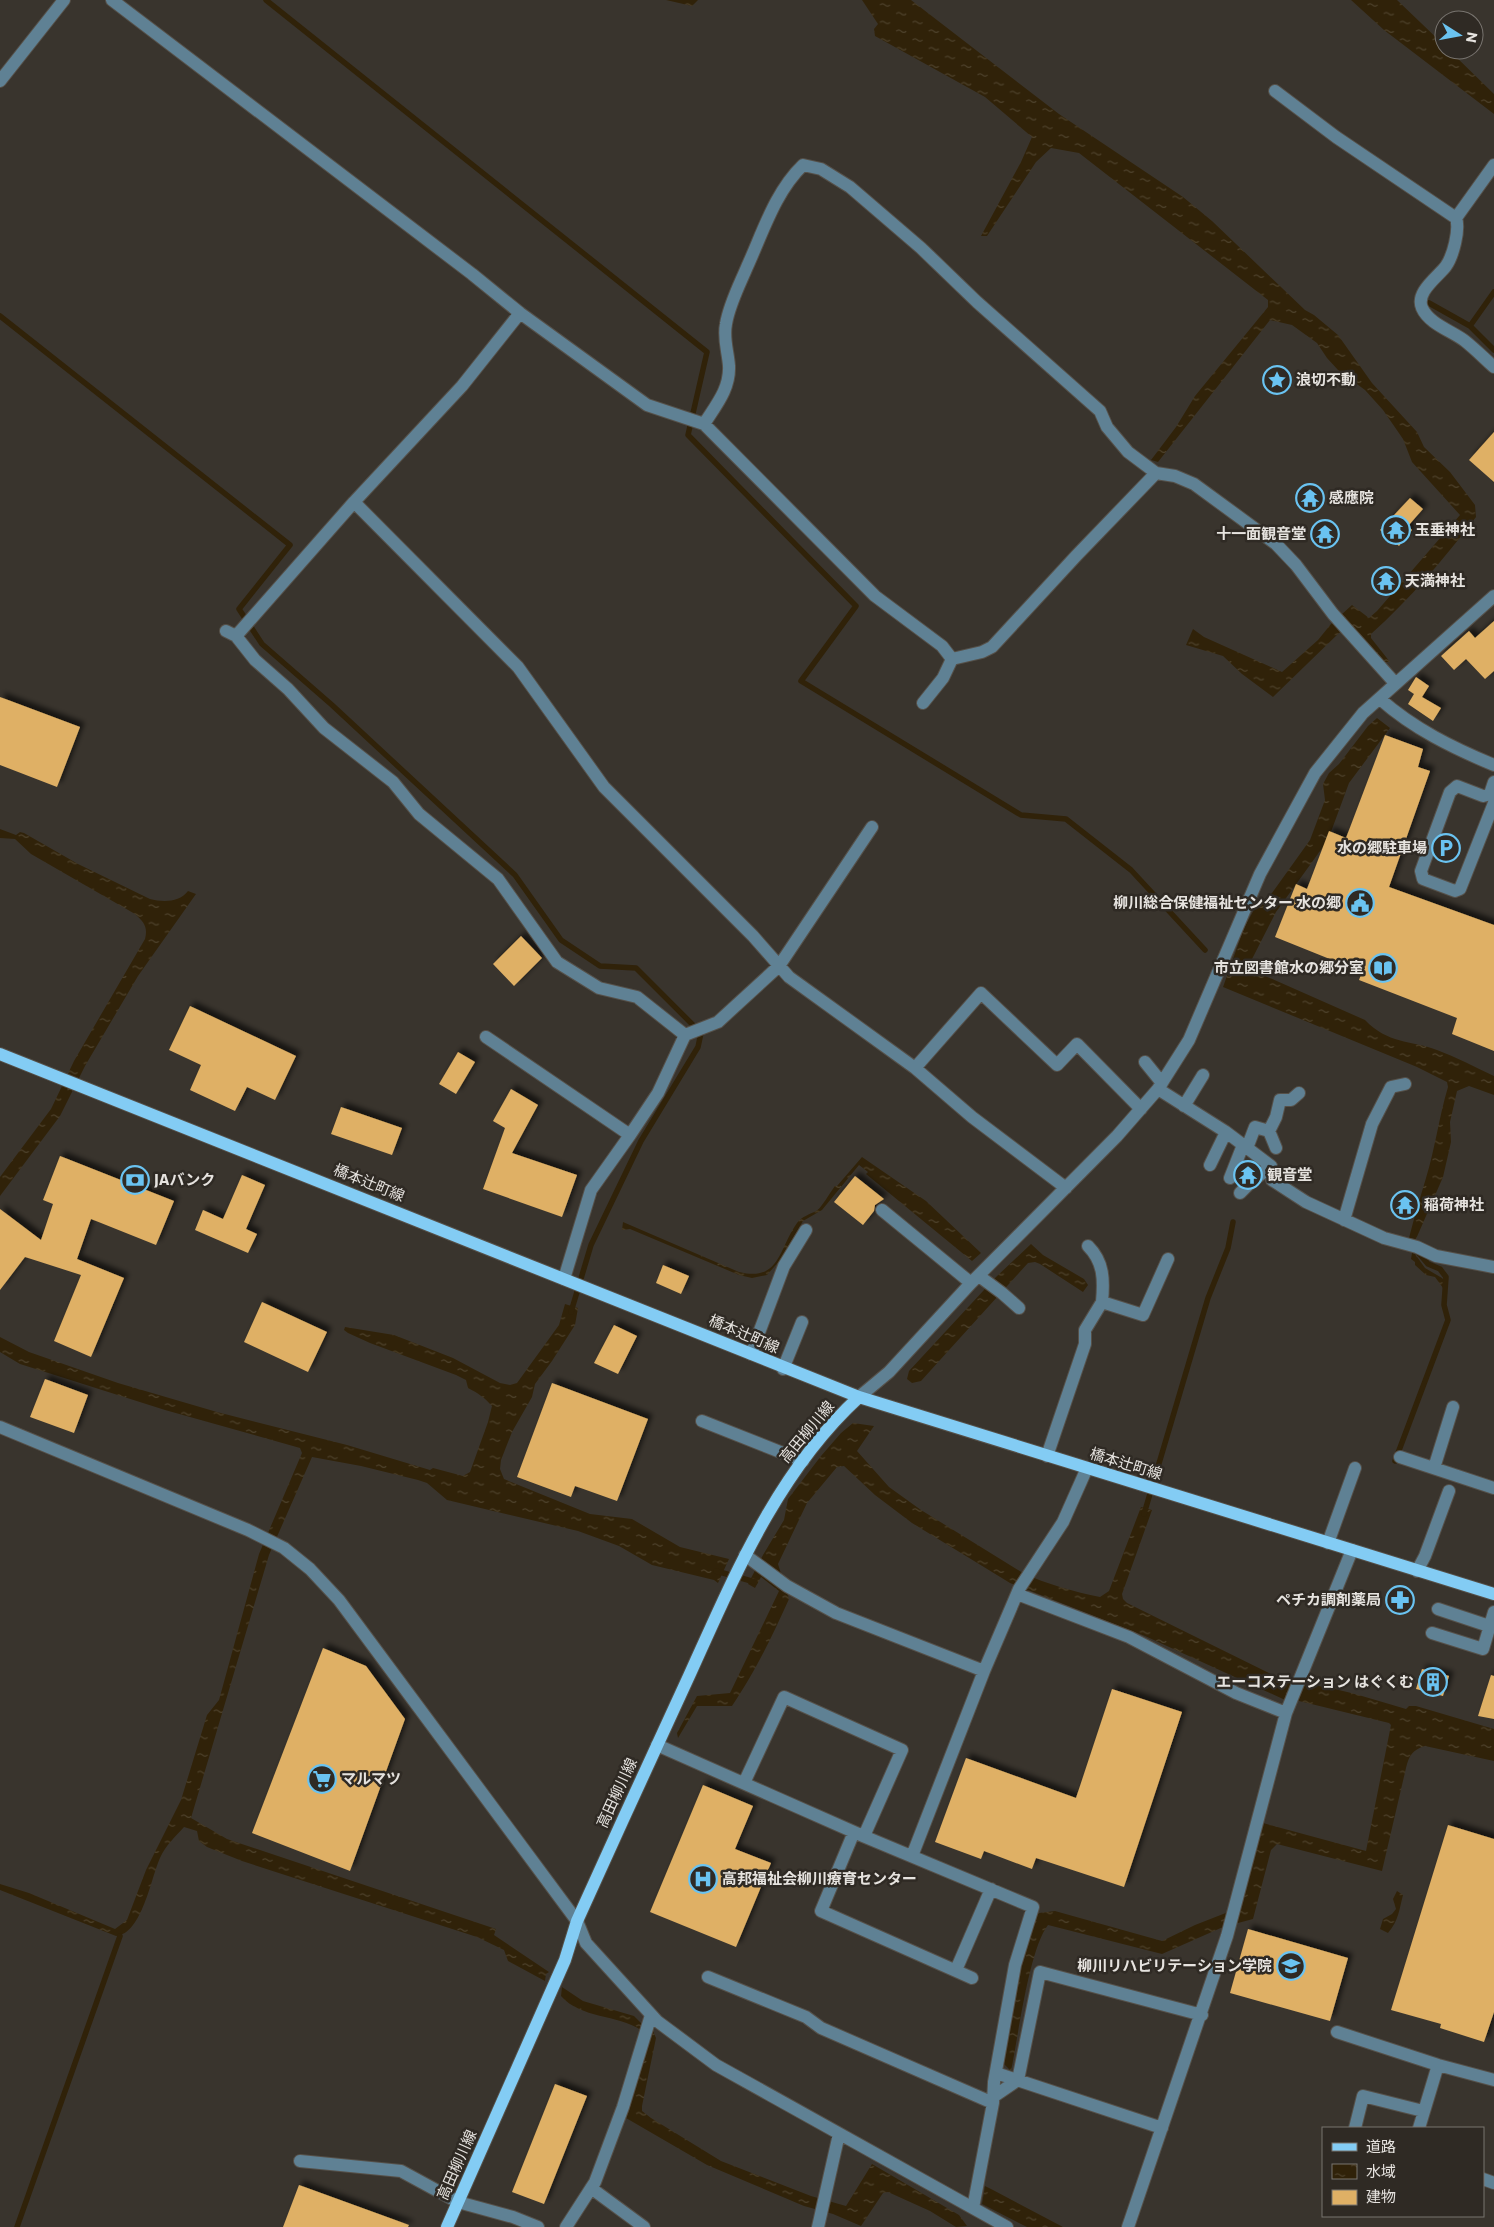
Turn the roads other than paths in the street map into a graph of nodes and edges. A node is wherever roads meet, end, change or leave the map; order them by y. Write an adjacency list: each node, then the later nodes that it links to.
1 (64, 0): 3 (street)
2 (112, 0): 7 (street)
3 (0, 81)
4 (1275, 91): 6 (street)
5 (1494, 165): 6 (street)
6 (1456, 218): 8 (street)
7 (520, 313): 9 (street); 11 (street)
8 (1494, 367)
9 (704, 424): 10 (street); 13 (street)
10 (1156, 473): 13 (street); 14 (street)
11 (354, 502): 21 (street); 22 (street)
12 (1494, 596): 14 (street)
13 (952, 659): 16 (street)
14 (1395, 683): 15 (street)
15 (1380, 699): 17 (street); 29 (street)
16 (924, 702)
17 (1494, 765)
18 (1494, 782): 19 (street)
19 (1494, 803)
20 (872, 827): 21 (street)
21 (779, 966): 22 (street); 26 (street)
22 (685, 1035): 35 (street)
23 (486, 1036): 35 (street)
24 (0, 1054): 49 (main road, 橋本辻町線)
25 (1145, 1062): 29 (street)
26 (915, 1068): 32 (street); 41 (street)
27 (1203, 1075): 31 (street)
28 (1405, 1084): 44 (street)
29 (1160, 1086): 31 (street); 32 (street)
30 (1299, 1093): 33 (street)
31 (1184, 1106): 34 (street)
32 (1141, 1109): 41 (street)
33 (1268, 1131): 36 (street); 37 (street)
34 (1226, 1132): 36 (street); 38 (street)
35 (630, 1135): 49 (street)
36 (1245, 1146): 39 (street); 40 (street)
37 (1276, 1148)
38 (1210, 1165)
39 (1271, 1166): 42 (street); 44 (street)
40 (1230, 1178)
41 (1066, 1188): 50 (street)
42 (1240, 1193)
43 (882, 1210): 50 (street)
44 (1344, 1220): 48 (street)
45 (806, 1230): 54 (street)
46 (1088, 1246): 51 (street)
47 (1168, 1259): 51 (street)
48 (1494, 1267)
49 (564, 1279): 54 (main road, 橋本辻町線)
50 (979, 1280): 52 (street); 56 (street)
51 (1102, 1302): 60 (street)
52 (1019, 1308)
53 (802, 1322): 55 (street)
54 (751, 1354): 55 (main road, 橋本辻町線)
55 (783, 1368): 56 (main road, 橋本辻町線)
56 (860, 1397): 60 (main road, 橋本辻町線); 62 (main road, 高田柳川線)
57 (1453, 1407): 65 (street)
58 (702, 1421): 62 (street)
59 (0, 1427): 85 (street)
60 (1046, 1456): 63 (main road, 橋本辻町線)
61 (1400, 1457): 65 (street)
62 (803, 1461): 70 (main road, 高田柳川線)
63 (1086, 1468): 68 (main road, 橋本辻町線); 72 (street)
64 (1355, 1468): 68 (street)
65 (1434, 1468): 66 (street)
66 (1494, 1488)
67 (1449, 1491): 71 (street)
68 (1328, 1543): 69 (main road, 橋本辻町線)
69 (1352, 1550): 71 (main road, 橋本辻町線); 79 (street)
70 (745, 1555): 78 (street); 80 (main road, 高田柳川線)
71 (1417, 1570): 73 (main road, 橋本辻町線)
72 (1018, 1592): 78 (street); 79 (street)
73 (1494, 1594)
74 (1438, 1609): 76 (street)
75 (1494, 1612): 76 (street)
76 (1489, 1626): 77 (street)
77 (1432, 1633)
78 (984, 1671): 83 (street)
79 (1288, 1708): 90 (street)
80 (657, 1745): 81 (street); 85 (main road, 高田柳川線)
81 (744, 1783): 82 (street); 82 (street)
82 (859, 1834): 83 (street); 86 (street)
83 (912, 1856): 84 (street)
84 (991, 1889): 86 (street); 93 (street)
85 (577, 1921): 89 (street); 104 (main road, 高田柳川線)
86 (956, 1970): 88 (street)
87 (708, 1977): 96 (street)
88 (972, 1978)
89 (651, 2015): 101 (street); 103 (street)
90 (1202, 2015): 94 (street); 100 (street)
91 (1337, 2032): 92 (street)
92 (1438, 2065): 95 (street); 97 (street)
93 (996, 2073): 94 (street); 96 (street)
94 (1018, 2080): 96 (street); 100 (street)
95 (1494, 2080)
96 (993, 2100): 105 (street)
97 (1424, 2111): 98 (street); 99 (street)
98 (1355, 2127)
99 (1419, 2127)
100 (1162, 2128): 112 (street)
101 (839, 2134): 105 (street); 110 (street)
102 (300, 2161): 104 (street)
103 (591, 2188): 108 (street); 109 (street)
104 (458, 2202): 106 (main road, 高田柳川線); 107 (street)
105 (973, 2208): 111 (street)
106 (447, 2227)
107 (538, 2227)
108 (566, 2227)
109 (644, 2227)
110 (818, 2227)
111 (1007, 2227)
112 (1128, 2227)

